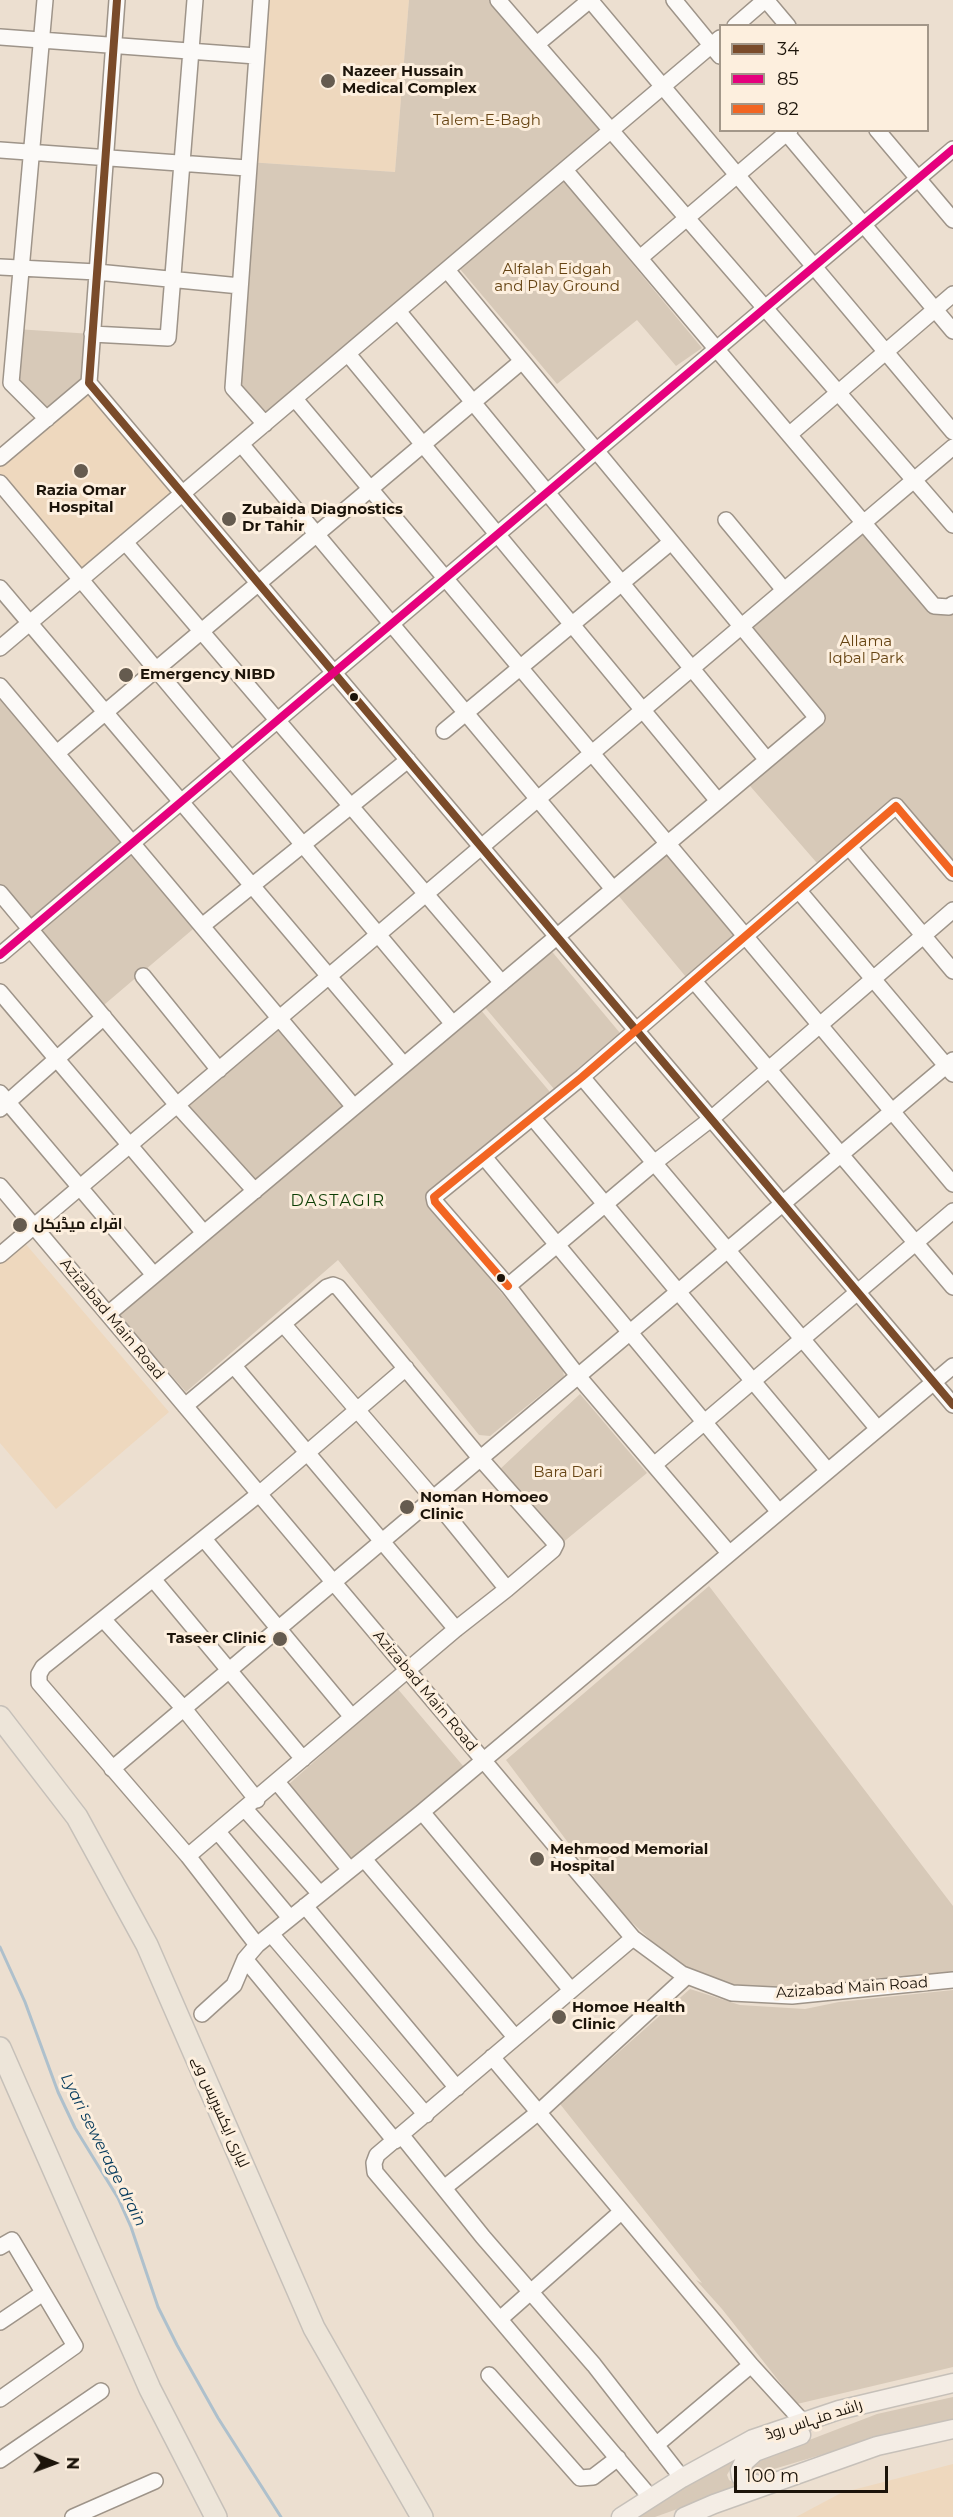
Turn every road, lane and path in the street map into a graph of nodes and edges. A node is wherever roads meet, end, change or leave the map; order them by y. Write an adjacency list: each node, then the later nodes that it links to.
1 (45, 0): 12 (street)
2 (117, 0): 14 (street)
3 (195, 0): 16 (street)
4 (261, 0): 17 (street)
5 (498, 0): 13 (street)
6 (590, 0): 13 (street); 18 (street)
7 (674, 0): 15 (street)
8 (765, 0): 9 (street); 10 (street)
9 (737, 24)
10 (786, 24)
11 (0, 37): 12 (street)
12 (42, 41): 14 (street); 24 (street)
13 (537, 45): 19 (street)
14 (113, 46): 16 (street); 25 (street)
15 (718, 46): 18 (street)
16 (191, 51): 17 (street); 26 (street)
17 (256, 56): 27 (street)
18 (663, 86): 19 (street); 29 (street)
19 (611, 131): 28 (street); 31 (street)
20 (787, 132): 29 (street); 33 (street)
21 (879, 132): 30 (street)
22 (953, 149): 30 (street)
23 (0, 150): 24 (street)
24 (33, 152): 25 (street); 37 (street)
25 (105, 158): 26 (street); 39 (street)
26 (182, 163): 27 (street); 40 (street)
27 (248, 168): 41 (street)
28 (565, 170): 34 (street); 38 (street)
29 (738, 175): 31 (street); 35 (street)
30 (918, 179): 32 (street); 33 (street)
31 (687, 218): 34 (street); 43 (street)
32 (953, 220)
33 (863, 225): 35 (street); 44 (street)
34 (640, 258): 48 (street)
35 (814, 266): 43 (street); 49 (street)
36 (0, 267): 37 (street)
37 (21, 268): 39 (street); 52 (street)
38 (447, 270): 45 (street); 51 (street)
39 (97, 272): 40 (street); 47 (street)
40 (173, 280): 41 (street); 47 (street)
41 (240, 286): 58 (street)
42 (953, 294): 44 (street)
43 (765, 308): 48 (street); 54 (street)
44 (935, 309): 46 (street); 49 (street)
45 (398, 311): 50 (street); 56 (street)
46 (953, 331)
47 (92, 334): 53 (street)
48 (717, 349): 60 (street); 64 (street)
49 (886, 352): 54 (street); 59 (street)
50 (348, 354): 55 (street); 62 (street)
51 (522, 361): 56 (street); 64 (street)
52 (6, 382): 57 (street)
53 (89, 383): 57 (street); 70 (street)
54 (838, 393): 60 (street); 66 (street)
55 (295, 399): 58 (street); 68 (street)
56 (473, 402): 62 (street); 69 (street)
57 (46, 419): 65 (street)
58 (265, 424): 61 (street)
59 (953, 432)
60 (790, 434): 72 (street)
61 (241, 444): 70 (street); 75 (street)
62 (423, 445): 68 (street); 74 (street)
63 (953, 447): 66 (street)
64 (596, 451): 69 (street); 77 (street)
65 (0, 458)
66 (914, 480): 72 (street); 73 (street)
67 (0, 483): 79 (street)
68 (370, 489): 75 (street); 78 (street)
69 (547, 492): 74 (street); 81 (street)
70 (183, 494): 76 (street); 80 (street)
71 (726, 520): 83 (street)
72 (864, 522): 83 (street); 84 (street)
73 (953, 525)
74 (497, 534): 78 (street); 87 (street)
75 (316, 535): 80 (street); 86 (street)
76 (125, 542): 79 (street); 89 (street)
77 (671, 542): 81 (street); 88 (street)
78 (445, 578): 86 (street); 91 (street)
79 (81, 579): 85 (street); 93 (street)
80 (258, 583): 89 (street); 94 (street)
81 (622, 583): 87 (street); 92 (street)
82 (0, 588): 85 (street)
83 (784, 590): 88 (street)
84 (953, 604)
85 (30, 623): 90 (street); 97 (street)
86 (391, 624): 94 (street); 98 (street)
87 (572, 625): 91 (street); 96 (street)
88 (741, 626): 92 (street); 105 (street)
89 (201, 631): 93 (street); 99 (street)
90 (0, 648)
91 (520, 667): 98 (street); 102 (street)
92 (692, 668): 96 (street); 105 (street)
93 (156, 669): 97 (street); 103 (street)
94 (334, 672): 99 (street); 104 (street)
95 (0, 686): 101 (street)
96 (642, 710): 102 (street); 107 (street)
97 (105, 712): 101 (street); 108 (street)
98 (466, 713): 100 (street); 106 (street)
99 (277, 720): 103 (street); 109 (street)
100 (444, 730)
101 (57, 753): 110 (street)
102 (592, 753): 106 (street); 111 (street)
103 (231, 759): 108 (street); 112 (street)
104 (408, 760): 109 (street); 113 (street)
105 (767, 760): 107 (street)
106 (538, 799): 113 (street); 117 (street)
107 (718, 801): 111 (street)
108 (181, 802): 110 (street); 116 (street)
109 (351, 806): 112 (street); 120 (street)
110 (132, 843): 122 (street); 123 (street)
111 (668, 843): 117 (street); 127 (street)
112 (303, 845): 116 (street); 124 (street)
113 (481, 847): 120 (street); 126 (street)
114 (849, 848): 115 (street); 118 (street); 125 (street)
115 (953, 873)
116 (252, 886): 122 (street); 131 (street)
117 (613, 889): 126 (street)
118 (800, 891): 127 (street); 132 (street)
119 (0, 893): 123 (street)
120 (426, 894): 124 (street); 134 (street)
121 (953, 910): 125 (street)
122 (202, 926): 137 (street)
123 (30, 929): 128 (street); 136 (street)
124 (378, 935): 131 (street); 138 (street)
125 (923, 936): 129 (street); 132 (street)
126 (557, 937): 134 (street); 140 (street)
127 (746, 937): 133 (street); 139 (street)
128 (0, 955)
129 (953, 971)
130 (143, 976): 145 (street)
131 (329, 976): 137 (street); 142 (street)
132 (874, 978): 139 (street); 143 (street)
133 (694, 981): 140 (street); 144 (street)
134 (502, 983): 138 (street)
135 (0, 992): 141 (street)
136 (104, 1017): 141 (street); 148 (street)
137 (280, 1018): 145 (street); 149 (street)
138 (453, 1024): 142 (street)
139 (820, 1025): 144 (street); 150 (street)
140 (636, 1030): 146 (street); 152 (street)
141 (57, 1059): 147 (street); 153 (street)
142 (404, 1065): 149 (street)
143 (951, 1067): 150 (street)
144 (769, 1069): 152 (street); 154 (street)
145 (219, 1070): 148 (street)
146 (582, 1077): 151 (street); 156 (street)
147 (3, 1101): 159 (street)
148 (177, 1105): 153 (street); 160 (street)
149 (354, 1107): 160 (street)
150 (892, 1111): 154 (street); 157 (street)
151 (533, 1118): 155 (street); 161 (street)
152 (711, 1119): 156 (street); 162 (street)
153 (130, 1145): 159 (street); 165 (street)
154 (842, 1154): 162 (street); 166 (street)
155 (485, 1158): 167 (street); 171 (street)
156 (654, 1163): 161 (street); 168 (street)
157 (953, 1184)
158 (0, 1186): 164 (street, Azizabad Main Road)
159 (80, 1187): 164 (street); 170 (street)
160 (255, 1191): 165 (street)
161 (605, 1204): 167 (street); 173 (street)
162 (783, 1204): 168 (street); 174 (street)
163 (953, 1211): 166 (street)
164 (34, 1226): 169 (street); 175 (street, Azizabad Main Road)
165 (204, 1233): 170 (street)
166 (915, 1243): 172 (street); 174 (street)
167 (556, 1244): 171 (street); 177 (street)
168 (727, 1250): 173 (street); 178 (street)
169 (0, 1255)
170 (154, 1275): 175 (street)
171 (508, 1286): 182 (street)
172 (953, 1287)
173 (678, 1292): 177 (street); 183 (street)
174 (857, 1292): 178 (street); 184 (street)
175 (108, 1314): 186 (street, Azizabad Main Road)
176 (284, 1325): 179 (street); 181 (street); 187 (street)
177 (630, 1332): 182 (street); 188 (street)
178 (802, 1339): 183 (street); 189 (street)
179 (234, 1366): 186 (street); 190 (street)
180 (953, 1366): 184 (street)
181 (406, 1368): 187 (street); 191 (street)
182 (578, 1376): 191 (street); 192 (street)
183 (753, 1381): 188 (street); 193 (street)
184 (933, 1382): 185 (street); 189 (street)
185 (953, 1405)
186 (185, 1406): 194 (street, Azizabad Main Road)
187 (356, 1411): 190 (street); 195 (street)
188 (705, 1422): 192 (street); 196 (street)
189 (878, 1429): 193 (street)
190 (306, 1454): 194 (street); 198 (street)
191 (480, 1458): 195 (street); 202 (street)
192 (654, 1465): 199 (street)
193 (828, 1471): 196 (street)
194 (259, 1494): 197 (street); 201 (street, Azizabad Main Road)
195 (433, 1498): 198 (street); 202 (street)
196 (779, 1512): 199 (street)
197 (204, 1539): 200 (street); 205 (street)
198 (382, 1542): 201 (street); 204 (street)
199 (729, 1553): 212 (street)
200 (153, 1579): 203 (street); 207 (street)
201 (333, 1582): 205 (street); 206 (street, Azizabad Main Road)
202 (507, 1589): 204 (street)
203 (103, 1619): 208 (street); 213 (street)
204 (456, 1629): 206 (street)
205 (278, 1630): 207 (street); 210 (street)
206 (408, 1670): 210 (street); 212 (street, Azizabad Main Road)
207 (230, 1672): 208 (street); 211 (street)
208 (185, 1710): 213 (street); 215 (street)
209 (0, 1717): 263 (highway, لیاری ایکسپریس وے)
210 (352, 1717): 211 (street)
211 (303, 1759): 214 (street)
212 (483, 1760): 216 (street); 225 (street, Azizabad Main Road)
213 (112, 1769): 218 (street)
214 (277, 1782): 215 (street); 220 (street)
215 (251, 1805): 217 (street); 221 (street)
216 (422, 1812): 219 (street); 230 (street)
217 (218, 1832): 218 (street); 223 (street)
218 (188, 1856): 226 (street)
219 (364, 1859): 220 (street); 232 (street)
220 (350, 1870): 221 (street)
221 (320, 1894): 222 (street)
222 (305, 1906): 223 (street); 235 (street)
223 (290, 1918): 224 (street)
224 (272, 1934): 226 (street); 237 (street)
225 (633, 1938): 228 (street, Azizabad Main Road); 230 (street)
226 (257, 1945): 227 (street)
227 (245, 1959): 231 (street); 238 (street)
228 (687, 1976): 229 (street, Azizabad Main Road); 236 (street)
229 (953, 1980)
230 (571, 1990): 232 (street)
231 (202, 2014)
232 (515, 2037): 234 (street)
233 (0, 2048): 262 (highway)
234 (492, 2057): 235 (street); 236 (street)
235 (457, 2088): 237 (street)
236 (540, 2111): 239 (street); 240 (street)
237 (426, 2115): 238 (street)
238 (399, 2138): 239 (street); 244 (street)
239 (444, 2188): 242 (street)
240 (621, 2212): 242 (street); 246 (street)
241 (0, 2247): 243 (street)
242 (529, 2290): 244 (street); 254 (street)
243 (43, 2293): 245 (street); 250 (street)
244 (500, 2319): 255 (street)
245 (0, 2322)
246 (751, 2365): 252 (street); 254 (street)
247 (489, 2375): 255 (street)
248 (953, 2383): 251 (main road, راشد منہاس روڈ)
249 (100, 2391): 256 (street)
250 (0, 2399)
251 (864, 2404): 252 (main road, راشد منہاس روڈ); 259 (main road)
252 (803, 2422): 257 (main road, راشد منہاس روڈ)
253 (953, 2429): 259 (main road)
254 (656, 2445): 257 (street)
255 (618, 2458): 260 (street)
256 (0, 2460)
257 (682, 2478): 260 (main road, راشد منہاس روڈ)
258 (155, 2481): 261 (street)
259 (764, 2486): 265 (main road)
260 (651, 2498): 264 (main road, راشد منہاس روڈ)
261 (74, 2517)
262 (216, 2517)
263 (422, 2517)
264 (621, 2517)
265 (684, 2517)

